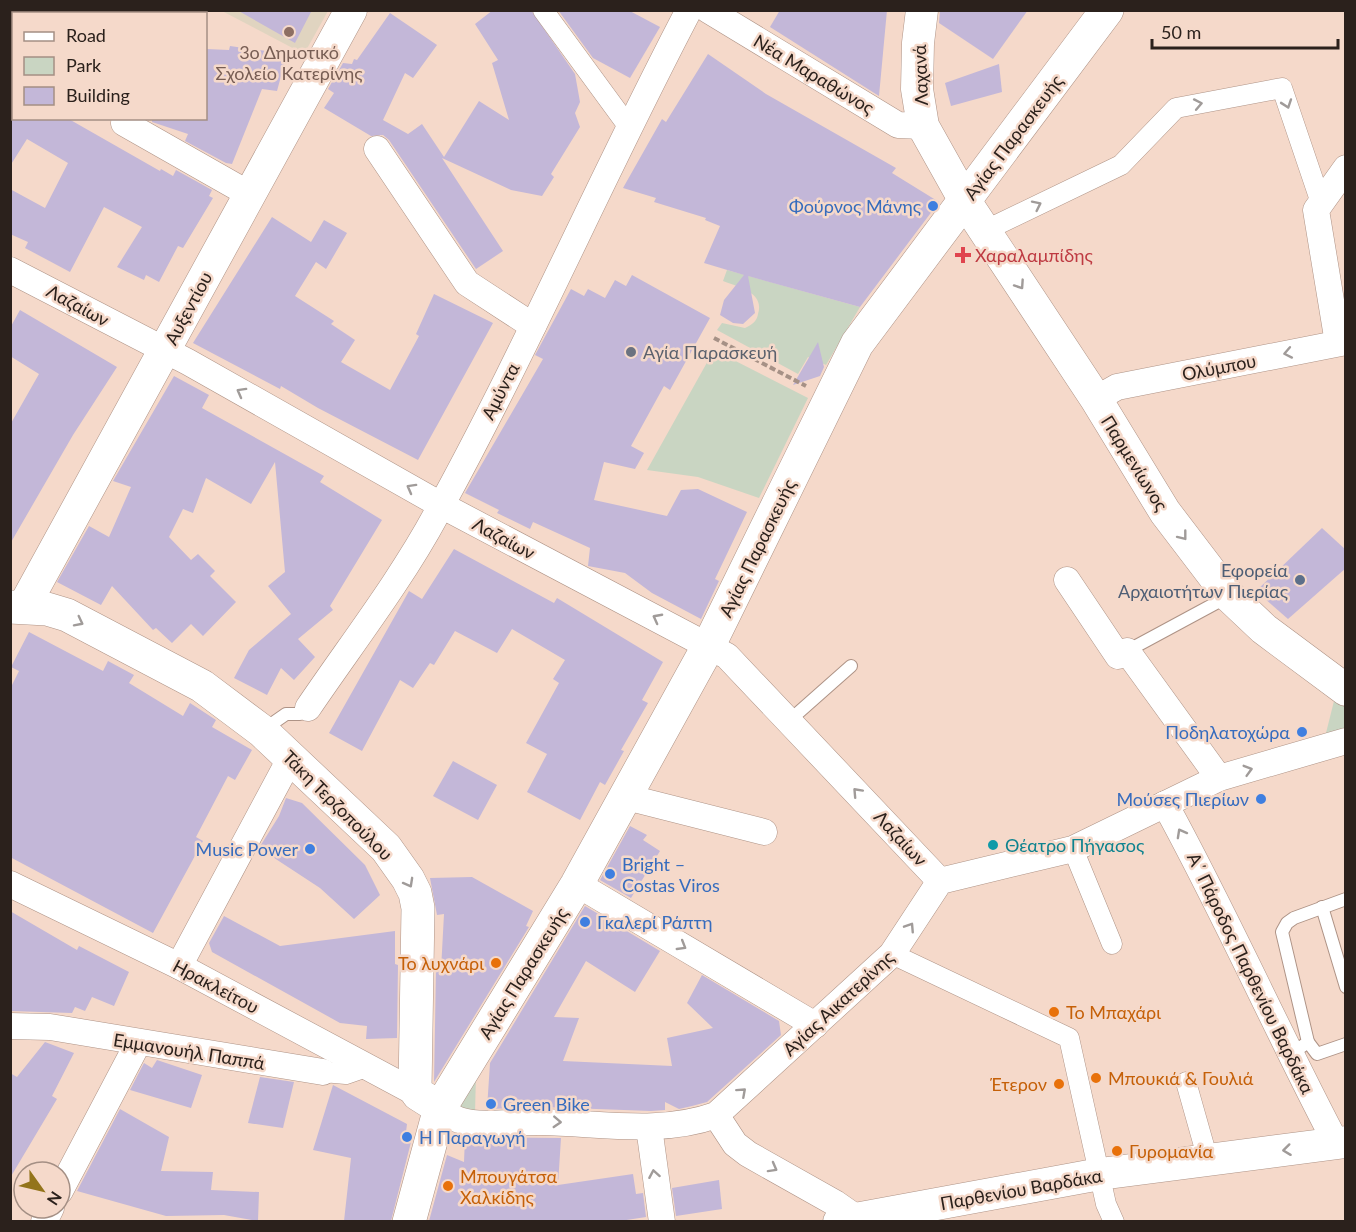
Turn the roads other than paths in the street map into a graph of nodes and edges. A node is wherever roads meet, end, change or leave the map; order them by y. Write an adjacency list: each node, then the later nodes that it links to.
1 (351, 10): 12 (street, Αυξεντίου)
2 (543, 10): 8 (street)
3 (689, 10): 8 (street, Αμύντα)
4 (708, 10): 9 (street, Νέα Μαραθώνος)
5 (922, 10): 9 (street, Λαχανά)
6 (1107, 10): 13 (main road, Αγίας Παρασκευής)
7 (124, 123): 12 (street)
8 (628, 126): 17 (street, Αμύντα)
9 (923, 126): 13 (street, Λαχανά)
10 (377, 149): 17 (street)
11 (1346, 168): 14 (street)
12 (249, 194): 19 (street, Αυξεντίου)
13 (965, 201): 15 (street, Παρμενίωνος); 25 (main road, Αγίας Παρασκευής)
14 (1321, 203): 15 (street, one-way to 14); 18 (street)
15 (984, 231): 20 (street, Παρμενίωνος, one-way to 20)
16 (10, 270): 19 (street, Λαζαίων)
17 (533, 326): 21 (street, Αμύντα)
18 (1342, 342): 20 (street, Ολύμπου, one-way to 20)
19 (165, 351): 21 (street, Λαζαίων, one-way to 19); 24 (street, Αυξεντίου)
20 (1096, 399): 23 (street, Παρμενίωνος, one-way to 23)
21 (441, 505): 25 (street, Λαζαίων, one-way to 21); 29 (street, Αμύντα)
22 (1067, 580): 26 (street)
23 (1229, 596): 26 (lane); 28 (street, Παρμενίωνος)
24 (15, 615): 31 (main road, Τάκη Τερζοπούλου, one-way to 31)
25 (709, 645): 30 (street, Λαζαίων); 35 (main road, Αγίας Παρασκευής)
26 (1126, 651): 34 (street)
27 (851, 666): 30 (lane)
28 (1345, 688)
29 (309, 708): 31 (lane, Αμύντα)
30 (790, 720): 39 (street, Λαζαίων, one-way to 30)
31 (262, 731): 33 (main road, Τάκη Τερζοπούλου)
32 (1346, 741): 34 (street, one-way to 32)
33 (291, 757): 46 (street); 56 (main road, Τάκη Τερζοπούλου, one-way to 56)
34 (1219, 778): 36 (street)
35 (626, 796): 37 (street); 41 (main road, Αγίας Παρασκευής)
36 (1165, 804): 38 (street); 52 (street, Α΄ Πάροδος Παρθενίου Βαρδάκα, one-way to 36)
37 (764, 832)
38 (1073, 849): 39 (street); 44 (street)
39 (940, 881): 45 (street, Αγίας Αικατερίνης, one-way to 39)
40 (10, 884): 46 (street, Ηρακλείτου)
41 (577, 884): 48 (street, one-way to 48); 56 (main road, Αγίας Παρασκευής)
42 (1346, 899): 43 (lane)
43 (1322, 908): 47 (lane); 52 (lane)
44 (1112, 944)
45 (892, 954): 48 (street, Αγίας Αικατερίνης); 62 (street)
46 (178, 966): 53 (street, Ηρακλείτου)
47 (1346, 987)
48 (815, 1025): 57 (street, Αγίας Αικατερίνης, one-way to 48)
49 (10, 1026): 50 (street, Εμμανουήλ Παππά)
50 (138, 1043): 54 (street, Εμμανουήλ Παππά); 61 (street)
51 (1346, 1044): 52 (lane)
52 (1299, 1048): 59 (street, Α΄ Πάροδος Παρθενίου Βαρδάκα)
53 (366, 1067): 54 (street, Εμμανουήλ Παππά); 56 (street, Ηρακλείτου)
54 (322, 1072)
55 (1186, 1083): 60 (street)
56 (429, 1101): 58 (street, Αγίας Αικατερίνης, one-way to 58); 63 (main road, Τάκη Τερζοπούλου)
57 (716, 1115): 58 (street, Αγίας Αικατερίνης); 65 (street, one-way to 65)
58 (649, 1127): 64 (street, one-way to 58)
59 (1341, 1143): 60 (street, Παρθενίου Βαρδάκα, one-way to 60)
60 (1208, 1160): 62 (street, Παρθενίου Βαρδάκα)
61 (72, 1168)
62 (1101, 1174): 65 (street, Παρθενίου Βαρδάκα); 66 (street)
63 (409, 1221)
64 (662, 1221)
65 (852, 1221)
66 (1114, 1221)

